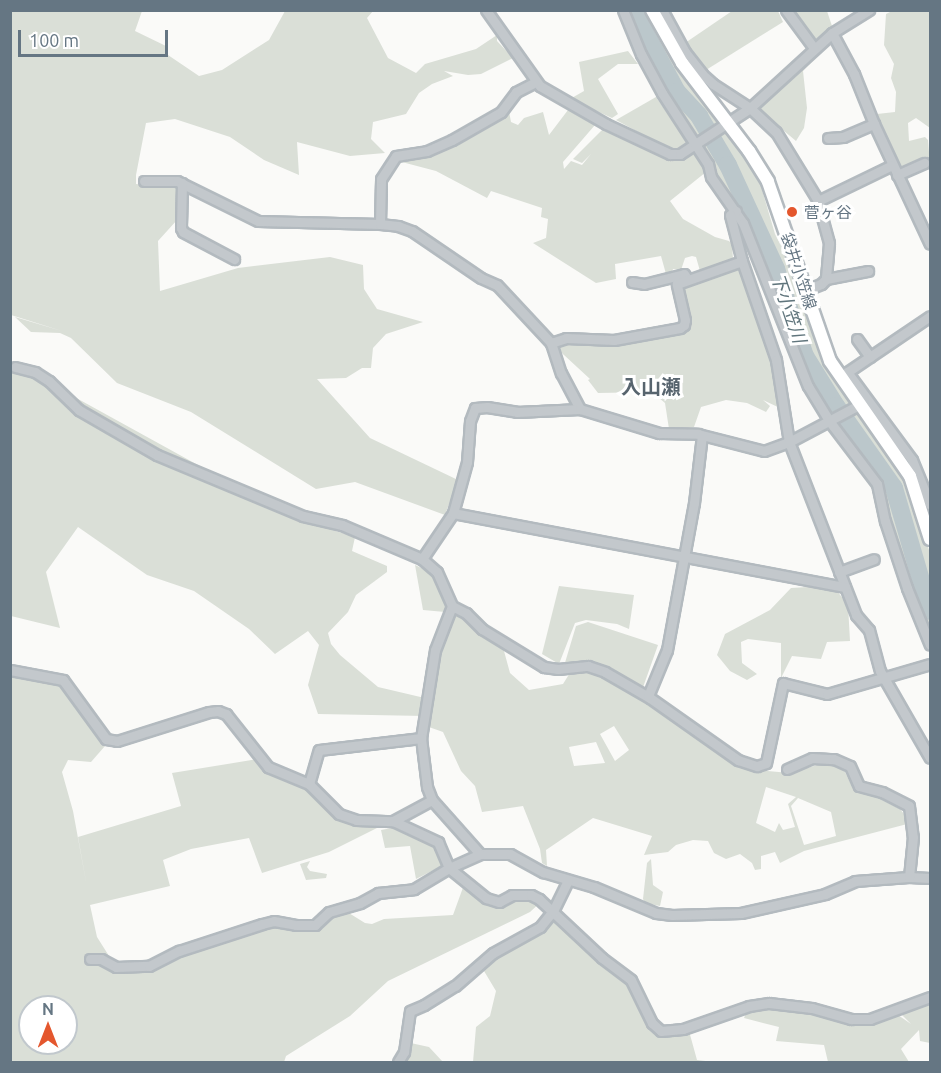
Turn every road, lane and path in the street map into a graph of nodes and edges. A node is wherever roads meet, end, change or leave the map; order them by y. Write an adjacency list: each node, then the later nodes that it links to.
1 (486, 10): 9 (street)
2 (623, 10): 14 (street)
3 (652, 10): 11 (main road, 袋井小笠線)
4 (662, 10): 10 (street)
5 (786, 10): 8 (street)
6 (869, 10): 7 (street)
7 (832, 33): 8 (street); 12 (street)
8 (814, 48): 10 (street)
9 (536, 82): 14 (street); 22 (street)
10 (750, 108): 11 (street); 20 (street)
11 (727, 122): 14 (street); 30 (main road, 袋井小笠線)
12 (874, 124): 13 (street); 16 (street)
13 (828, 138)
14 (694, 144): 21 (street)
15 (924, 163): 17 (street)
16 (892, 165): 17 (street); 20 (street)
17 (897, 175): 23 (street)
18 (144, 181): 19 (street)
19 (182, 183): 22 (street); 24 (street)
20 (818, 201): 28 (street)
21 (736, 212): 25 (street); 39 (street)
22 (380, 224): 33 (street)
23 (930, 244)
24 (234, 259)
25 (742, 261): 27 (street); 41 (street)
26 (868, 271): 28 (street)
27 (687, 279): 29 (street); 33 (street)
28 (826, 279): 30 (street)
29 (632, 282)
30 (806, 290): 36 (main road, 袋井小笠線)
31 (930, 316): 34 (street)
32 (856, 339): 34 (street)
33 (551, 344): 38 (street)
34 (870, 357): 36 (street)
35 (15, 368): 46 (street)
36 (843, 375): 37 (main road, 袋井小笠線); 42 (street)
37 (859, 405): 39 (street); 44 (main road, 袋井小笠線)
38 (580, 409): 40 (street); 43 (street)
39 (830, 422): 41 (street); 51 (street)
40 (702, 435): 41 (street); 45 (street)
41 (789, 442): 48 (street)
42 (930, 504)
43 (453, 513): 45 (street); 46 (street)
44 (930, 538)
45 (685, 556): 49 (street); 55 (street)
46 (422, 559): 50 (street)
47 (874, 559): 48 (street)
48 (839, 572): 49 (street)
49 (845, 587): 54 (street)
50 (452, 606): 55 (street); 56 (street)
51 (930, 645)
52 (930, 664): 54 (street)
53 (10, 670): 59 (street)
54 (885, 678): 55 (street); 57 (street)
55 (648, 696)
56 (421, 738): 59 (street); 60 (street)
57 (930, 758)
58 (787, 769): 64 (street)
59 (309, 784): 61 (street)
60 (432, 800): 61 (street); 62 (street)
61 (393, 821): 63 (street)
62 (480, 854): 63 (street); 66 (street)
63 (449, 868): 67 (street); 68 (street)
64 (909, 877): 65 (street); 66 (street)
65 (930, 878)
66 (567, 880): 67 (street)
67 (553, 911): 69 (street); 70 (street)
68 (90, 959)
69 (930, 997)
70 (398, 1062)

